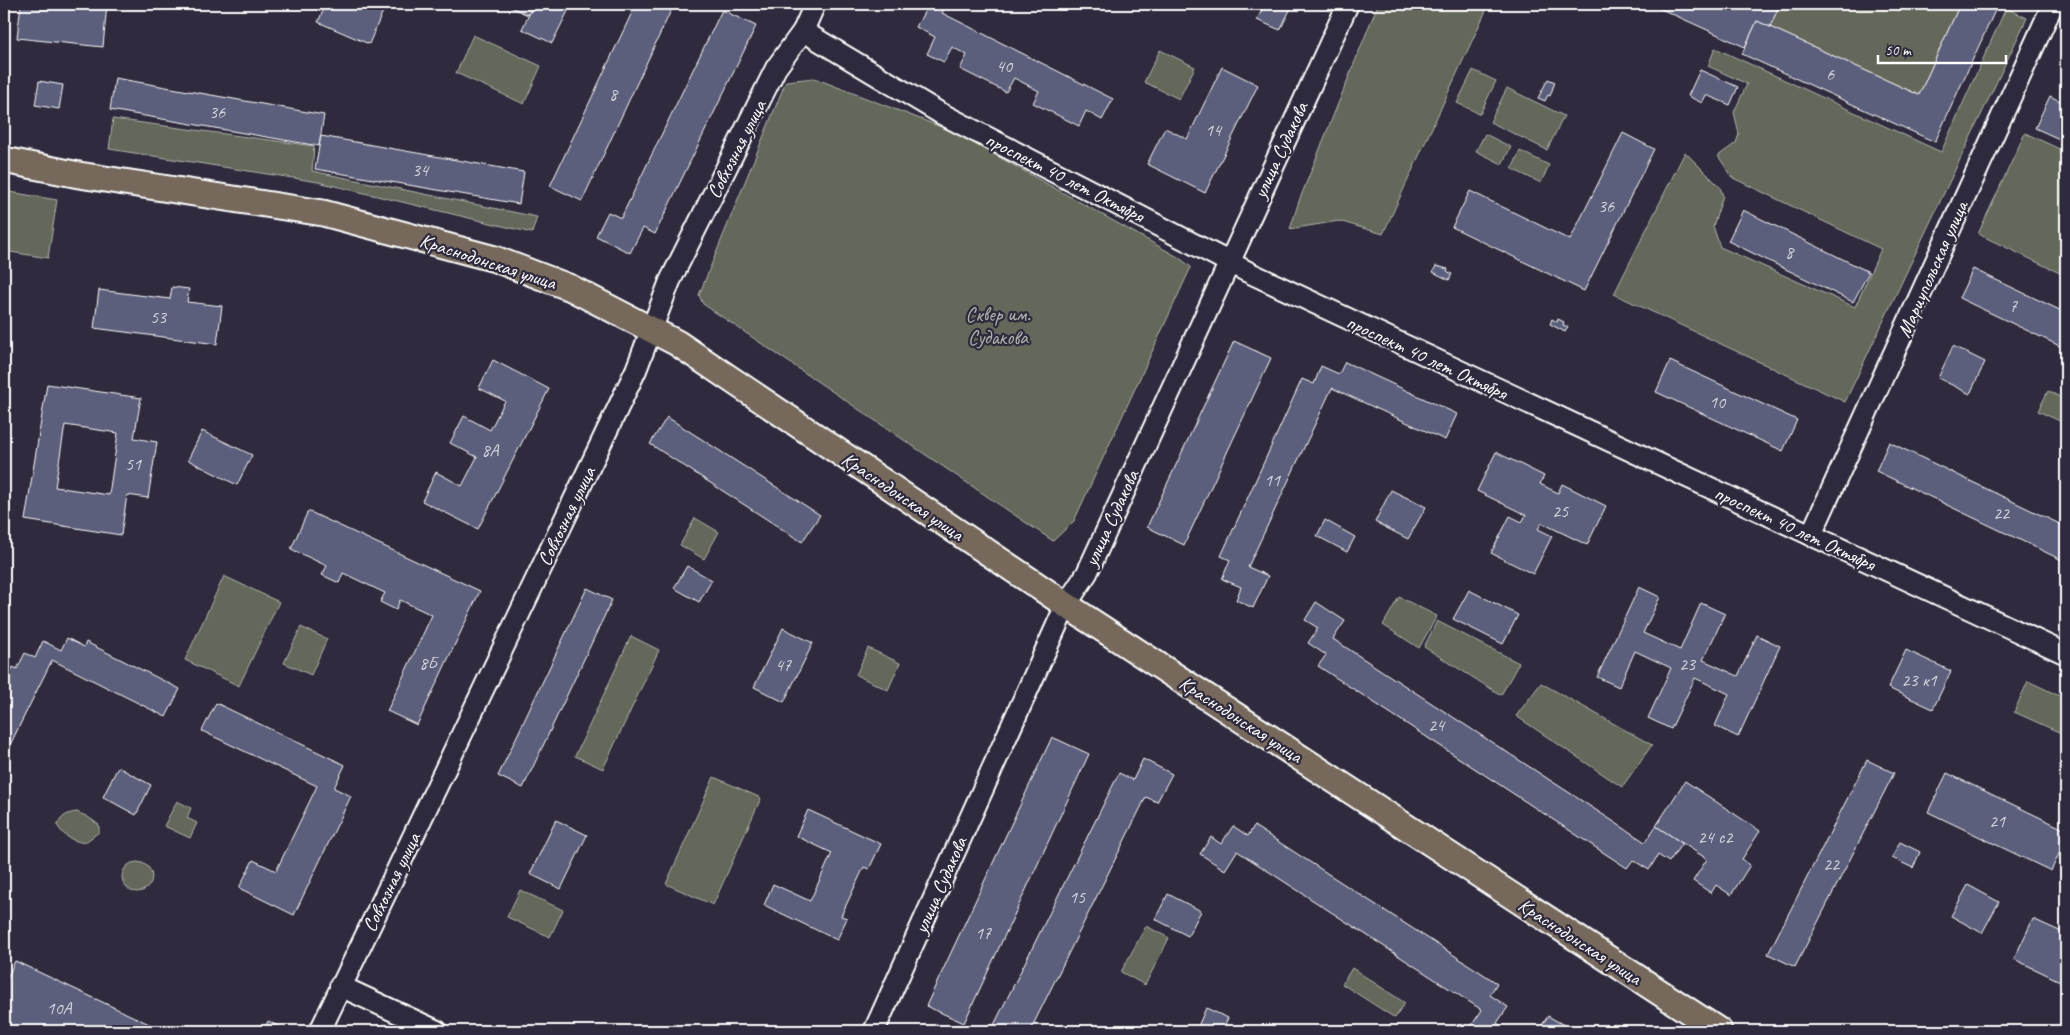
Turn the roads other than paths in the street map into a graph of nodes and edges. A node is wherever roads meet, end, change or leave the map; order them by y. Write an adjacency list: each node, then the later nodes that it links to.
1 (814, 4): 4 (street, Совхозная улица)
2 (1348, 4): 6 (street, улица Судакова)
3 (2053, 4): 8 (street, Мариупольская улица)
4 (803, 31): 6 (street, проспект 40 лет Октября); 7 (street, Совхозная улица)
5 (4, 160): 7 (main road, Краснодонская улица)
6 (1228, 261): 8 (street, проспект 40 лет Октября); 9 (street, улица Судакова)
7 (651, 330): 9 (main road, Краснодонская улица); 11 (street, Совхозная улица)
8 (1811, 535): 10 (street, проспект 40 лет Октября)
9 (1066, 605): 14 (street, улица Судакова); 15 (main road, Краснодонская улица)
10 (2066, 654)
11 (340, 986): 12 (street, Совхозная улица); 13 (street)
12 (320, 1031)
13 (438, 1031)
14 (874, 1031)
15 (1719, 1031)

